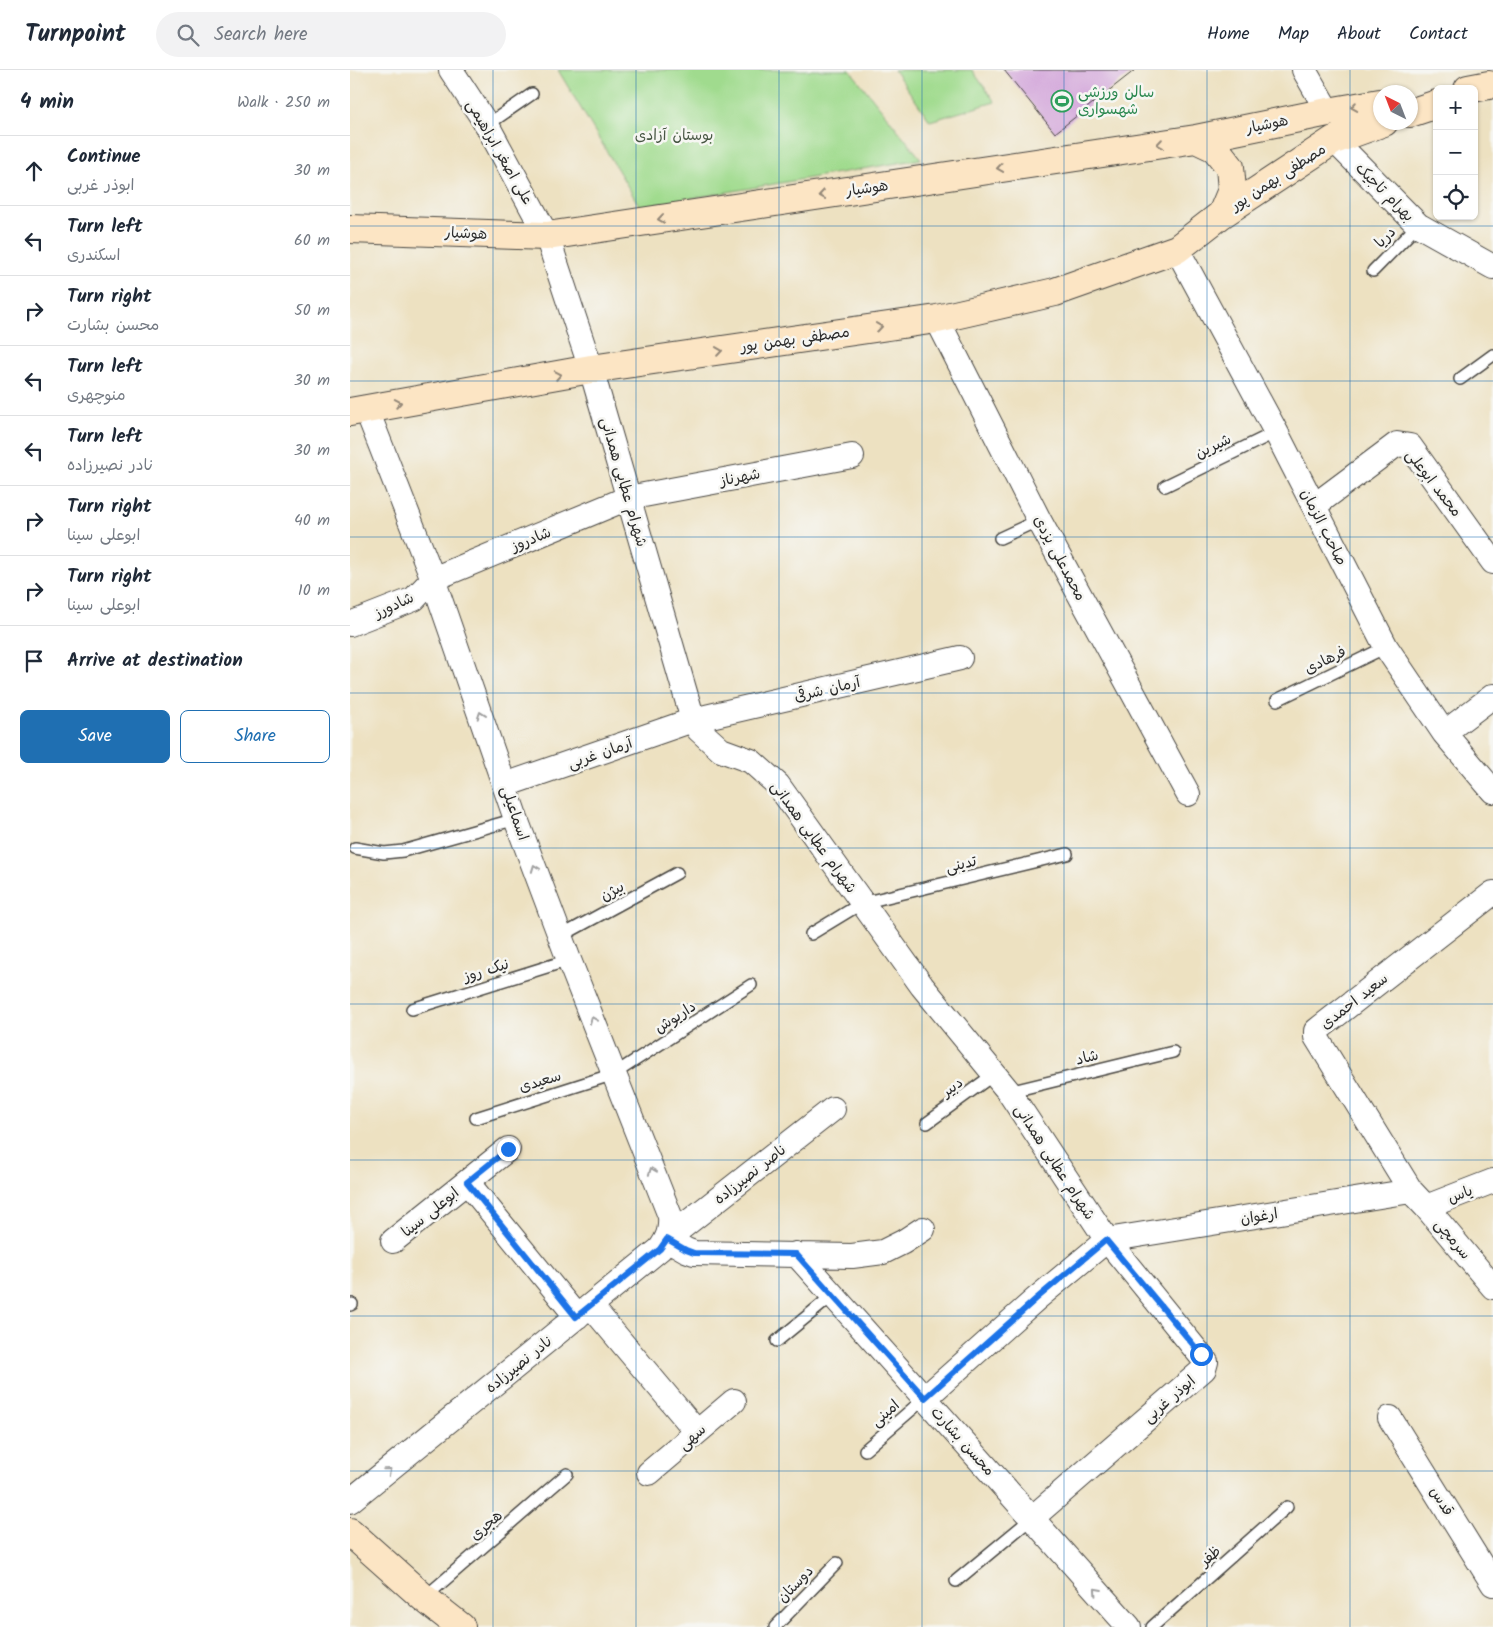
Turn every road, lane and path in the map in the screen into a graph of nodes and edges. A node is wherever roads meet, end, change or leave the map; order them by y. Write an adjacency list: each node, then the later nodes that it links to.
1 (451, 70): 10 (street, علی اصغر ابراهیمی)
2 (1304, 70): 9 (street)
3 (532, 94): 10 (lane)
4 (1433, 95): 5 (main road)
5 (1418, 97)
6 (1373, 104): 9 (main road, هوشیار, one-way to 9)
7 (1433, 105): 8 (main road)
8 (1418, 110)
9 (1328, 112): 12 (main road, هوشیار)
10 (487, 125): 17 (street, علی اصغر ابراهیمی)
11 (1373, 126): 13 (main road)
12 (1196, 139): 14 (main road, مصطفی بهمن پور); 17 (main road, هوشیار, one-way to 17)
13 (1334, 140): 14 (main road, مصطفی بهمن پور); 15 (street, بهرام تاجیک)
14 (1222, 214): 18 (main road, مصطفی بهمن پور)
15 (1418, 225): 19 (street, بهرام تاجیک); 20 (lane, دریا)
16 (350, 229): 17 (main road, هوشیار)
17 (546, 236): 23 (street, شهرام عطایی همدانی)
18 (1177, 249): 21 (main road, مصطفی بهمن پور); 26 (street, صاحب الزمان)
19 (1493, 266)
20 (1372, 270)
21 (937, 319): 23 (main road, مصطفی بهمن پور, one-way to 21); 31 (street, محمدعلی یزدی)
22 (1493, 355): 24 (lane)
23 (591, 369): 25 (main road, مصطفی بهمن پور, one-way to 23); 29 (street, شهرام عطایی همدانی)
24 (1460, 379)
25 (358, 410): 34 (street, اسماعیلی)
26 (1276, 432): 28 (lane, شیرین); 30 (street, صاحب الزمان)
27 (852, 456): 29 (street, شهرناز)
28 (1165, 486)
29 (628, 498): 34 (street, شادروز); 40 (street, شهرام عطایی همدانی)
30 (1314, 506): 33 (street, محمد ابوعلی); 36 (street, صاحب الزمان)
31 (1039, 520): 32 (lane); 44 (street, محمدعلی یزدی)
32 (1000, 538)
33 (1493, 562)
34 (433, 579): 35 (street, شادورز); 42 (street, اسماعیلی, one-way to 34)
35 (355, 616)
36 (1386, 647): 39 (lane, فرهادی); 41 (street, صاحب الزمان)
37 (960, 658): 40 (street, آرمان شرقی)
38 (1493, 696): 41 (street)
39 (1277, 700)
40 (693, 720): 42 (street, آرمان غربی); 50 (street, شهرام عطایی همدانی)
41 (1444, 733): 43 (street, صاحب الزمان)
42 (505, 785): 45 (street, اسماعیلی)
43 (1493, 791)
44 (1188, 794)
45 (516, 819): 46 (lane); 52 (street, اسماعیلی, one-way to 45)
46 (355, 848)
47 (1067, 854): 50 (lane, تدینی)
48 (677, 873): 52 (lane, بیژن)
49 (1493, 892): 65 (street, سعید احمدی)
50 (862, 902): 51 (lane, تدینی); 58 (street, شهرام عطایی همدانی)
51 (811, 934)
52 (561, 936): 53 (street, اسماعیلی)
53 (569, 960): 55 (lane, نیک روز); 57 (street, اسماعیلی, one-way to 53)
54 (751, 985): 57 (lane, داریوش)
55 (412, 1009)
56 (1173, 1052): 58 (lane, شاد)
57 (614, 1074): 60 (lane, سعیدی); 66 (street, اسماعیلی, one-way to 57)
58 (1001, 1083): 61 (lane, دبیر); 68 (street, شهرام عطایی همدانی)
59 (833, 1109): 66 (street, ناصر نصیرزاده)
60 (476, 1118)
61 (928, 1123)
62 (508, 1149): 64 (street, ابوعلی سینا)
63 (1493, 1181): 65 (street, یاس)
64 (467, 1182): 69 (street, ابوعلی سینا); 73 (street, ابوعلی سینا)
65 (1419, 1199): 68 (street, ارغوان); 71 (street, سرمچی)
66 (668, 1227): 70 (street); 73 (street, نادر نصیرزاده)
67 (923, 1229): 70 (street)
68 (1106, 1240): 75 (street); 84 (street, ابوذر غربی)
69 (393, 1241)
70 (796, 1254): 72 (street, محسن بشارت)
71 (1493, 1288)
72 (833, 1295): 74 (lane); 75 (street, محسن بشارت)
73 (584, 1312): 78 (street, ابوعلی سینا); 82 (street, نادر نصیرزاده, one-way to 73)
74 (777, 1341)
75 (925, 1398): 79 (lane, امینی); 84 (street, محسن بشارت)
76 (734, 1401): 78 (street, سهی)
77 (1390, 1418): 88 (street, قدس)
78 (697, 1432): 81 (street, سهی)
79 (865, 1450)
80 (567, 1474): 89 (lane, هجری)
81 (649, 1474)
82 (350, 1501)
83 (1288, 1507): 93 (lane, ظفر)
84 (1032, 1518): 87 (lane); 92 (street, محسن بشارت, one-way to 84)
85 (350, 1532): 89 (main road)
86 (837, 1563): 91 (lane, دوستان)
87 (956, 1581)
88 (1493, 1584)
89 (424, 1598): 90 (main road)
90 (461, 1627)
91 (775, 1627)
92 (1129, 1627)
93 (1152, 1627)

